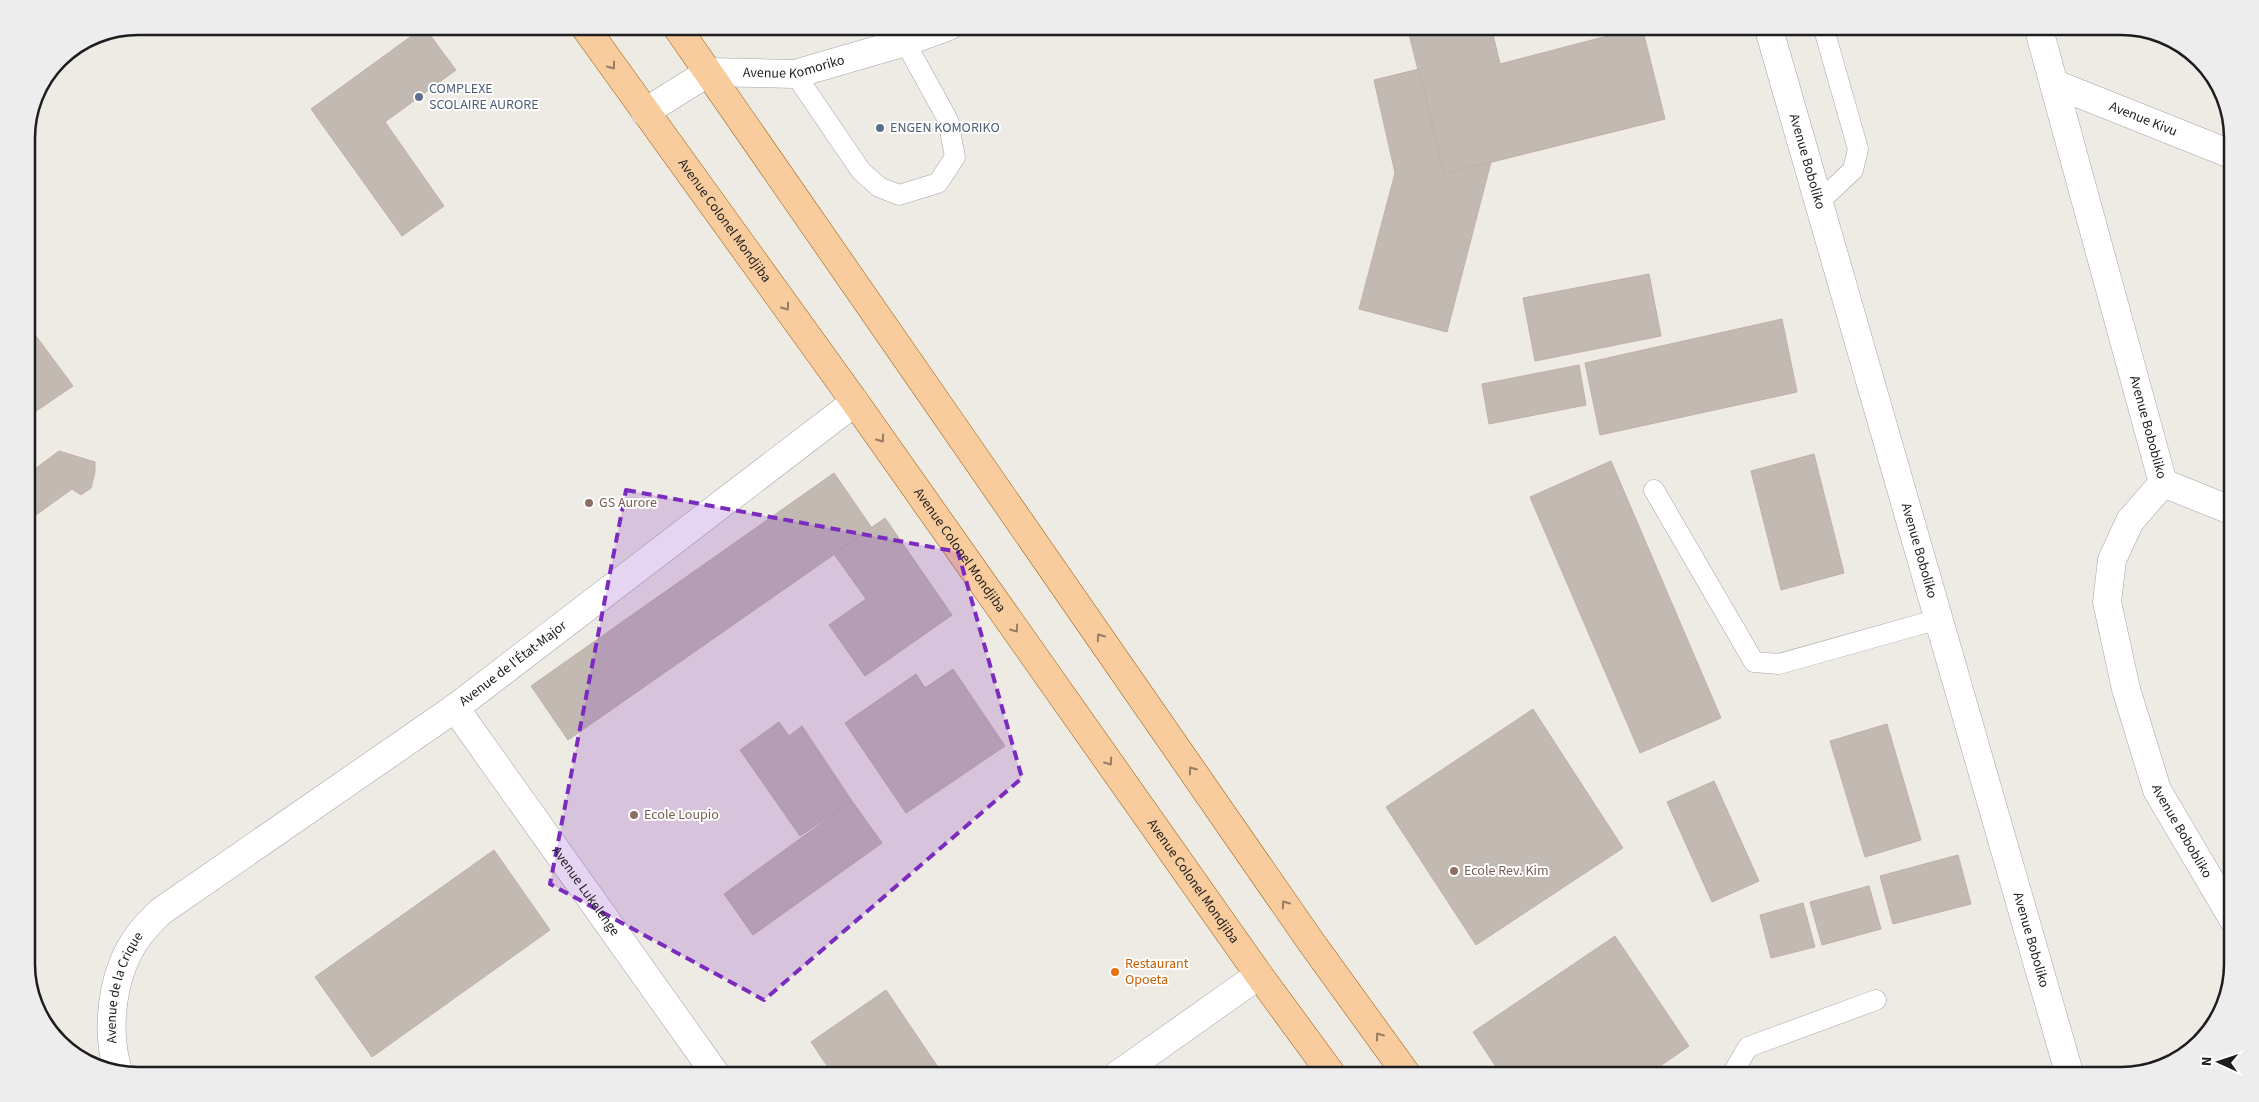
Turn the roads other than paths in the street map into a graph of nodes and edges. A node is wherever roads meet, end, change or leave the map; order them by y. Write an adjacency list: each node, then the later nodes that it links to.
1 (590, 35): 11 (main road, Avenue Colonel Mondjiba, one-way to 11)
2 (682, 35): 8 (main road)
3 (924, 35): 7 (street, Avenue Komoriko)
4 (1771, 35): 13 (street, Avenue Boboliko)
5 (1826, 35): 13 (lane)
6 (2041, 35): 10 (street, Avenue Bobobliko)
7 (905, 42): 9 (street, Avenue Komoriko); 9 (lane)
8 (709, 72): 9 (street, Avenue Komoriko); 11 (street); 28 (main road, one-way to 8)
9 (795, 74)
10 (2055, 84): 12 (street, Avenue Kivu); 15 (street, Avenue Bobobliko)
11 (645, 112): 14 (main road, Avenue Colonel Mondjiba, one-way to 14)
12 (2224, 152)
13 (1819, 202): 18 (street, Avenue Boboliko)
14 (855, 402): 19 (street, Avenue de l'État-Major); 22 (main road, Avenue Colonel Mondjiba, one-way to 22)
15 (2163, 484): 17 (street); 20 (street, Avenue Bobobliko)
16 (1654, 490): 18 (lane)
17 (2224, 508)
18 (1939, 619): 30 (street, Avenue Boboliko)
19 (454, 708): 21 (street, Avenue de l'État-Major); 25 (street, Avenue Lukelenge)
20 (2224, 904)
21 (160, 912): 24 (street, Avenue de la Crique)
22 (1259, 975): 26 (street); 27 (main road, Avenue Colonel Mondjiba)
23 (1876, 1000): 29 (lane)
24 (116, 1064)
25 (711, 1067)
26 (1129, 1067)
27 (1326, 1067)
28 (1401, 1067)
29 (1736, 1067)
30 (2067, 1067)

